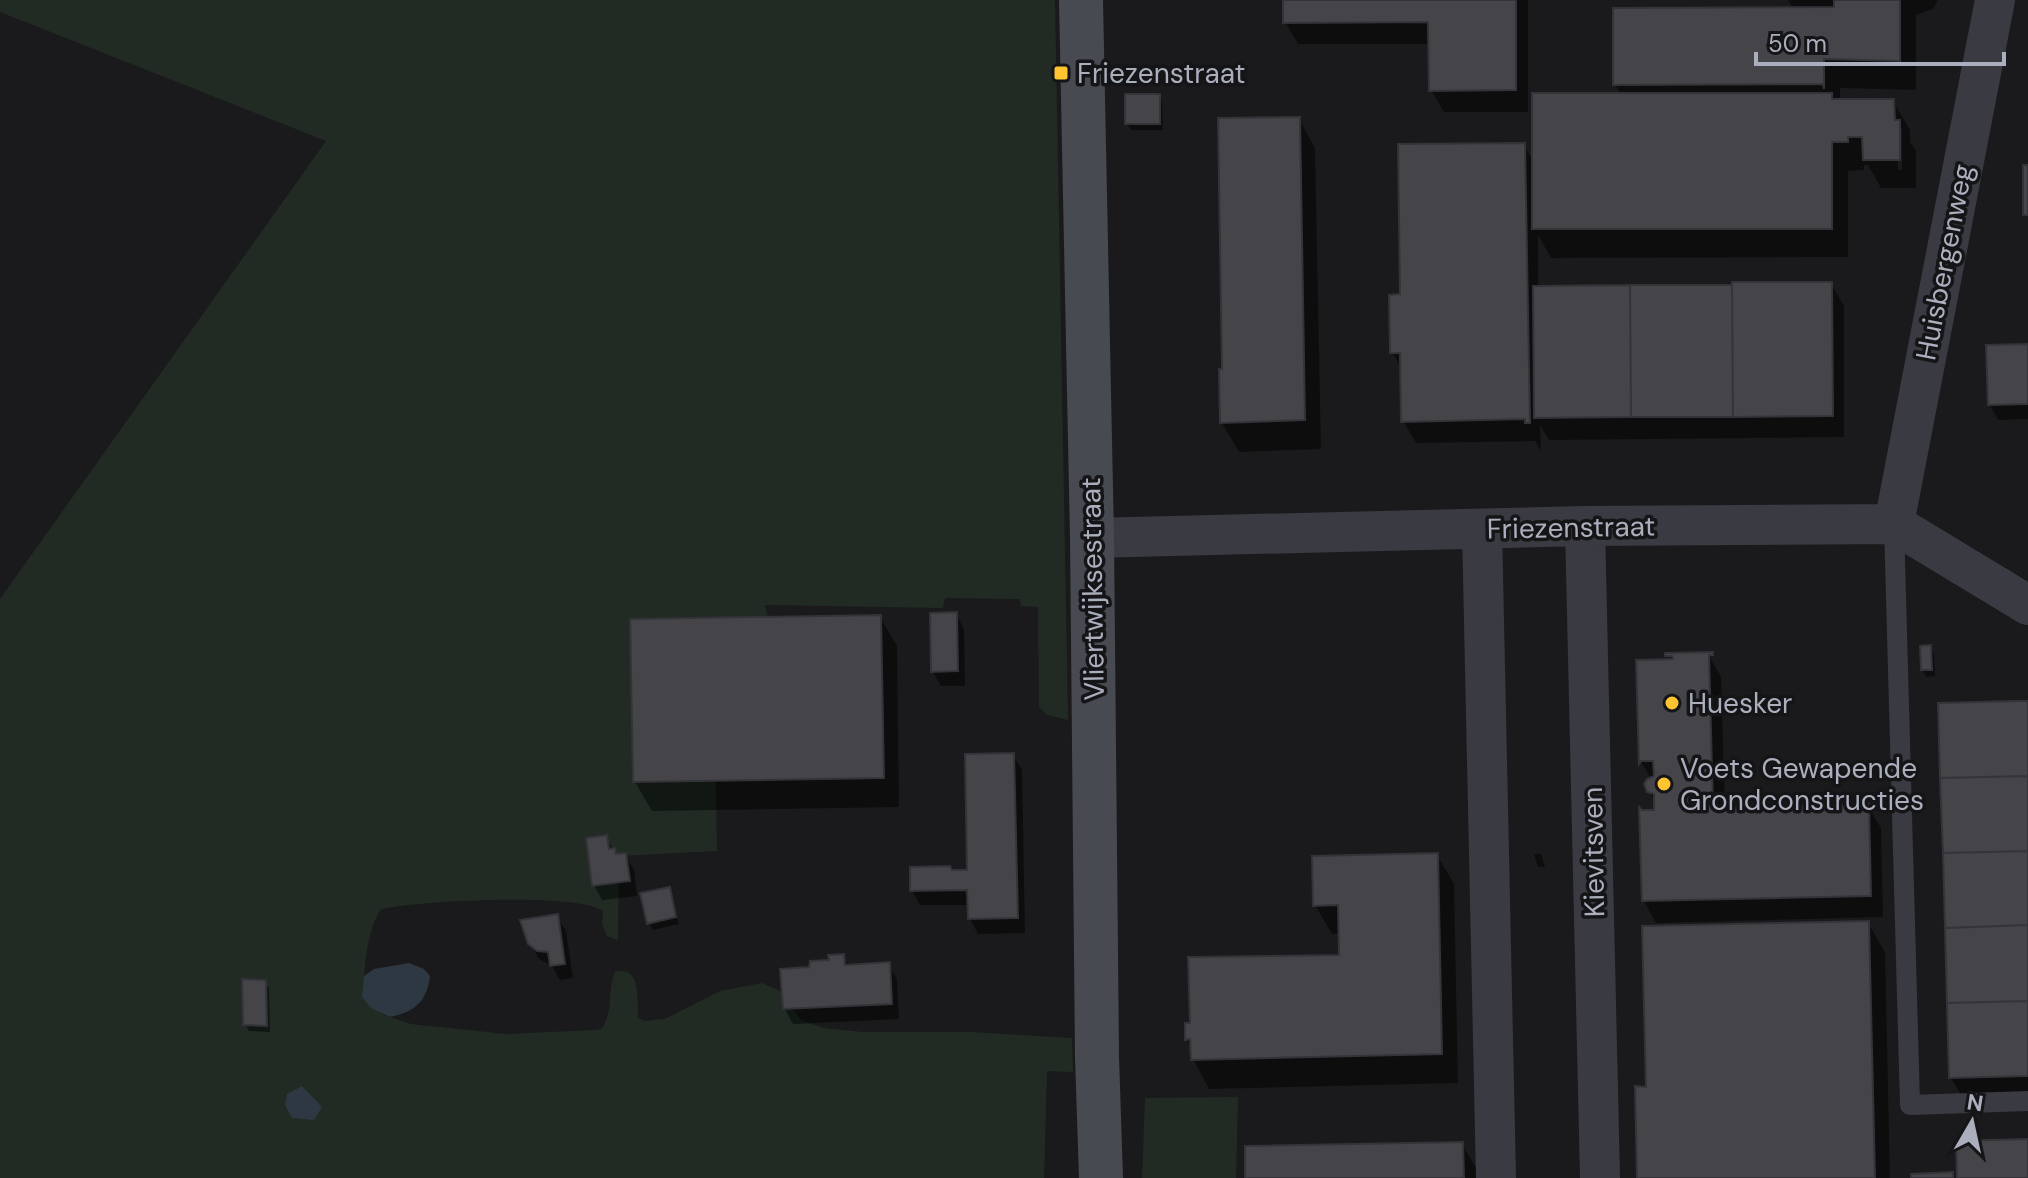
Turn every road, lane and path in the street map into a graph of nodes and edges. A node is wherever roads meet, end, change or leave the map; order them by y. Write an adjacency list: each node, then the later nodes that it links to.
1 (1081, 0): 6 (street, Vliertwijksestraat)
2 (1995, 0): 3 (street, Huisbergenweg)
3 (1894, 524): 4 (street, Friezenstraat); 7 (street); 8 (lane)
4 (1585, 526): 5 (street, Friezenstraat); 11 (street, Kievitsven)
5 (1482, 529): 6 (street, Friezenstraat); 10 (street)
6 (1092, 538): 9 (street, Vliertwijksestraat)
7 (2028, 605)
8 (2028, 1101)
9 (1101, 1178)
10 (1496, 1178)
11 (1600, 1178)

